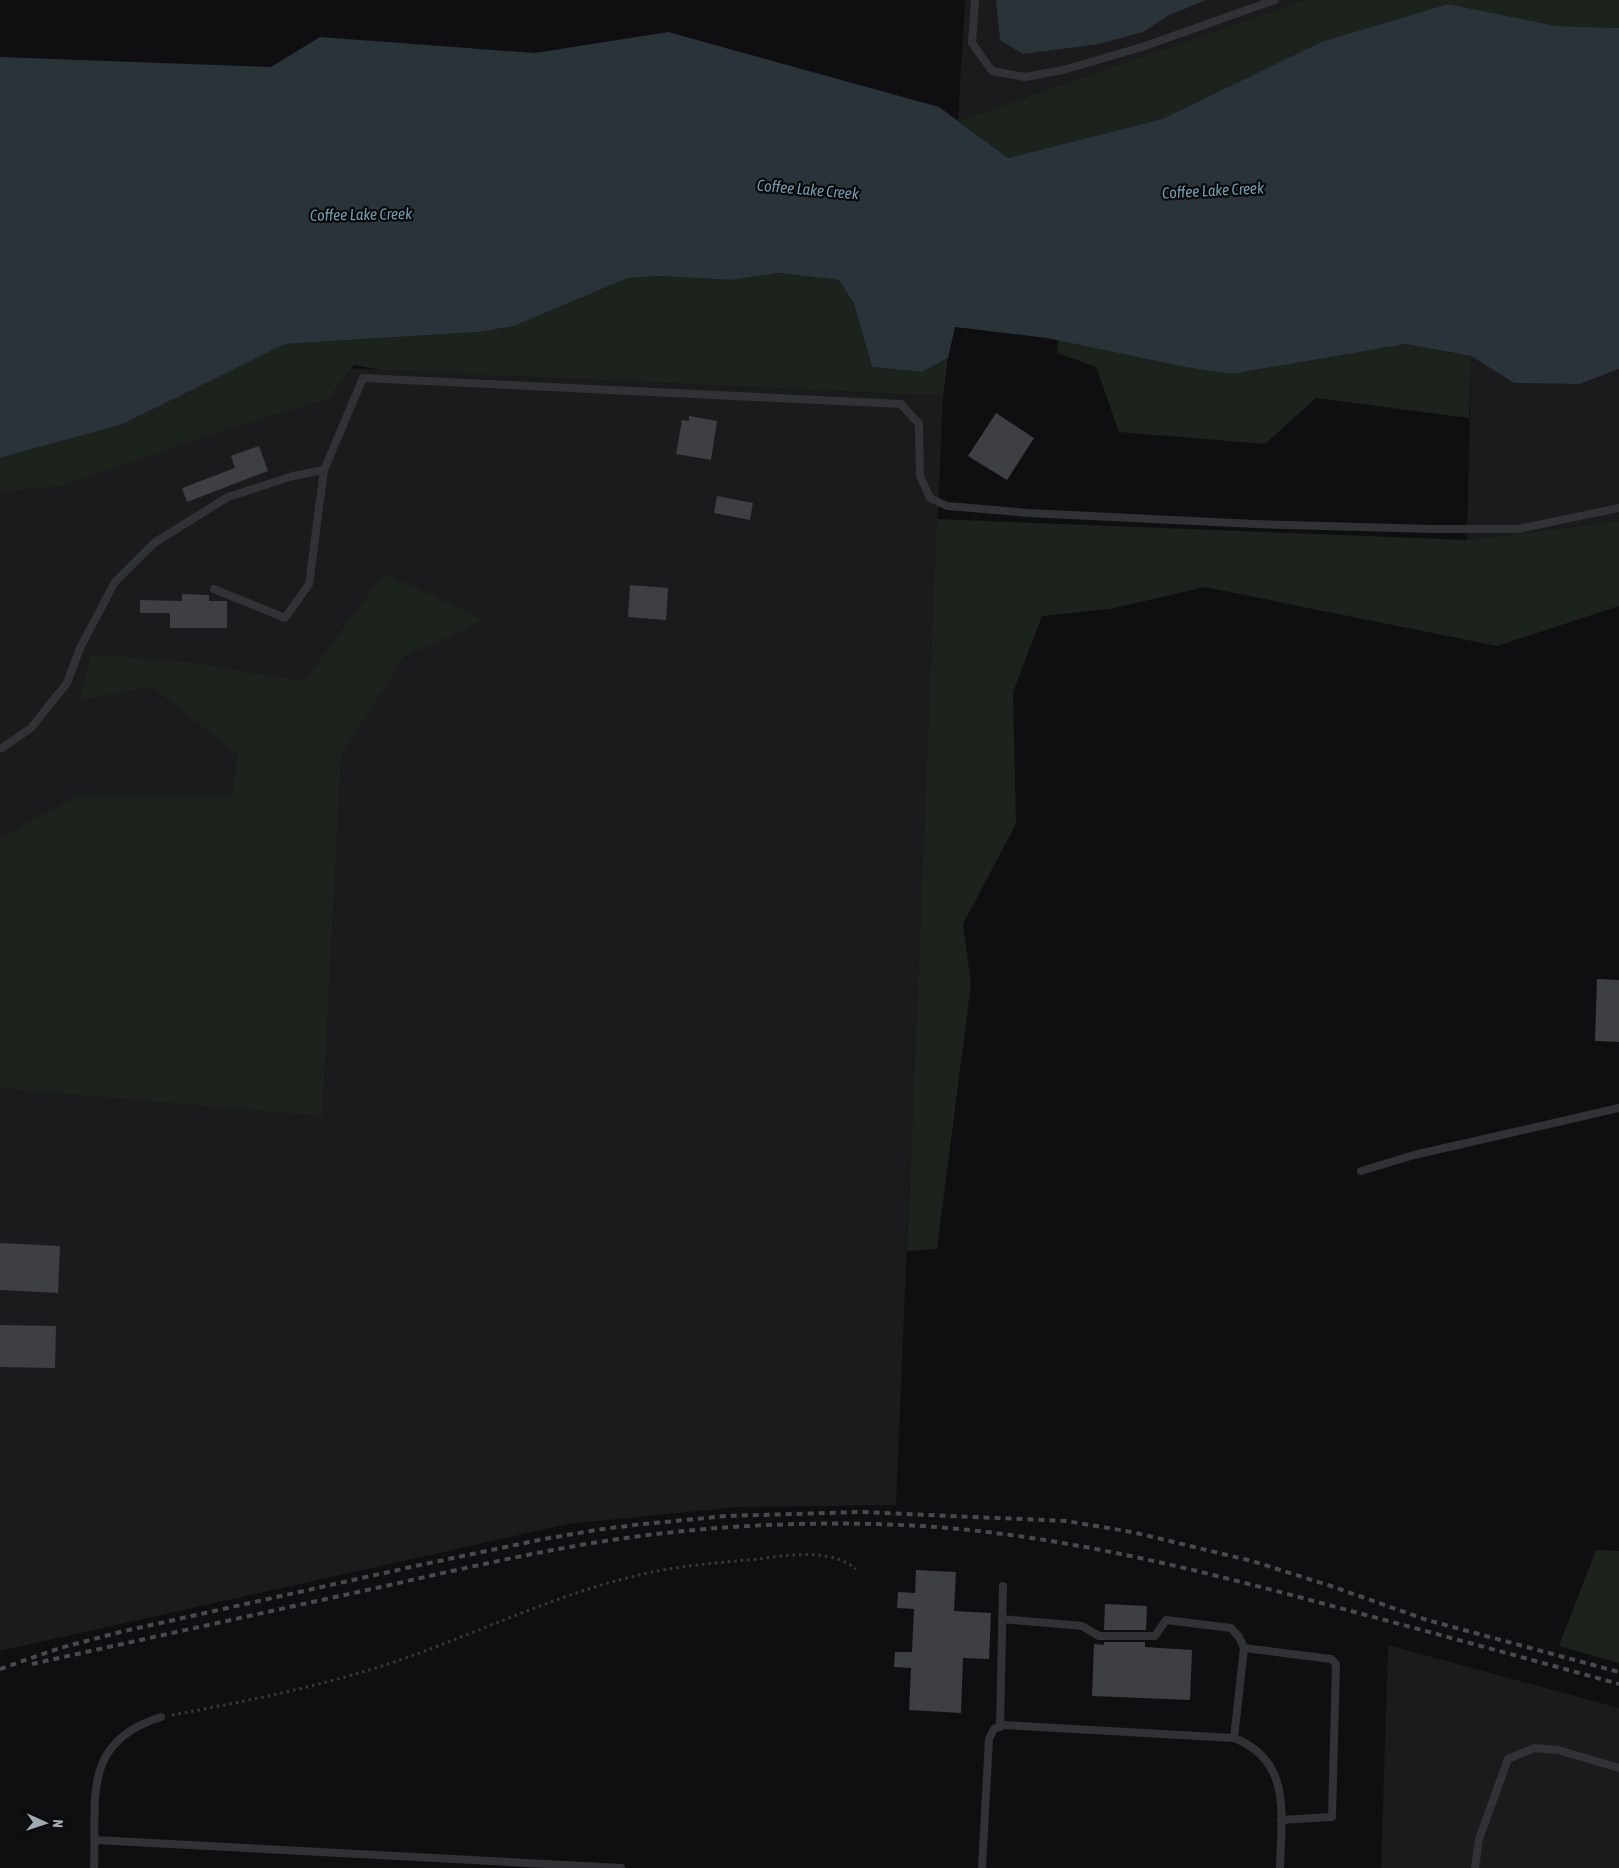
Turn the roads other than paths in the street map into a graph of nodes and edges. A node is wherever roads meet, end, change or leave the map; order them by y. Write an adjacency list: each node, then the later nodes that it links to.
1 (975, 0): 2 (lane)
2 (1275, 0)
3 (324, 470): 4 (lane); 5 (lane); 6 (lane)
4 (1619, 508)
5 (214, 589)
6 (2, 748)
7 (1619, 1108): 8 (lane)
8 (1361, 1171)
9 (1003, 1586): 10 (lane)
10 (1002, 1619): 11 (lane); 13 (lane)
11 (1244, 1648): 14 (lane); 16 (lane)
12 (161, 1717): 17 (lane)
13 (1000, 1727): 14 (lane); 20 (lane)
14 (1234, 1738): 16 (lane)
15 (1619, 1768): 22 (lane)
16 (1280, 1820): 21 (lane)
17 (95, 1840): 18 (lane); 19 (lane)
18 (94, 1868)
19 (621, 1868)
20 (982, 1868)
21 (1280, 1868)
22 (1475, 1868)

